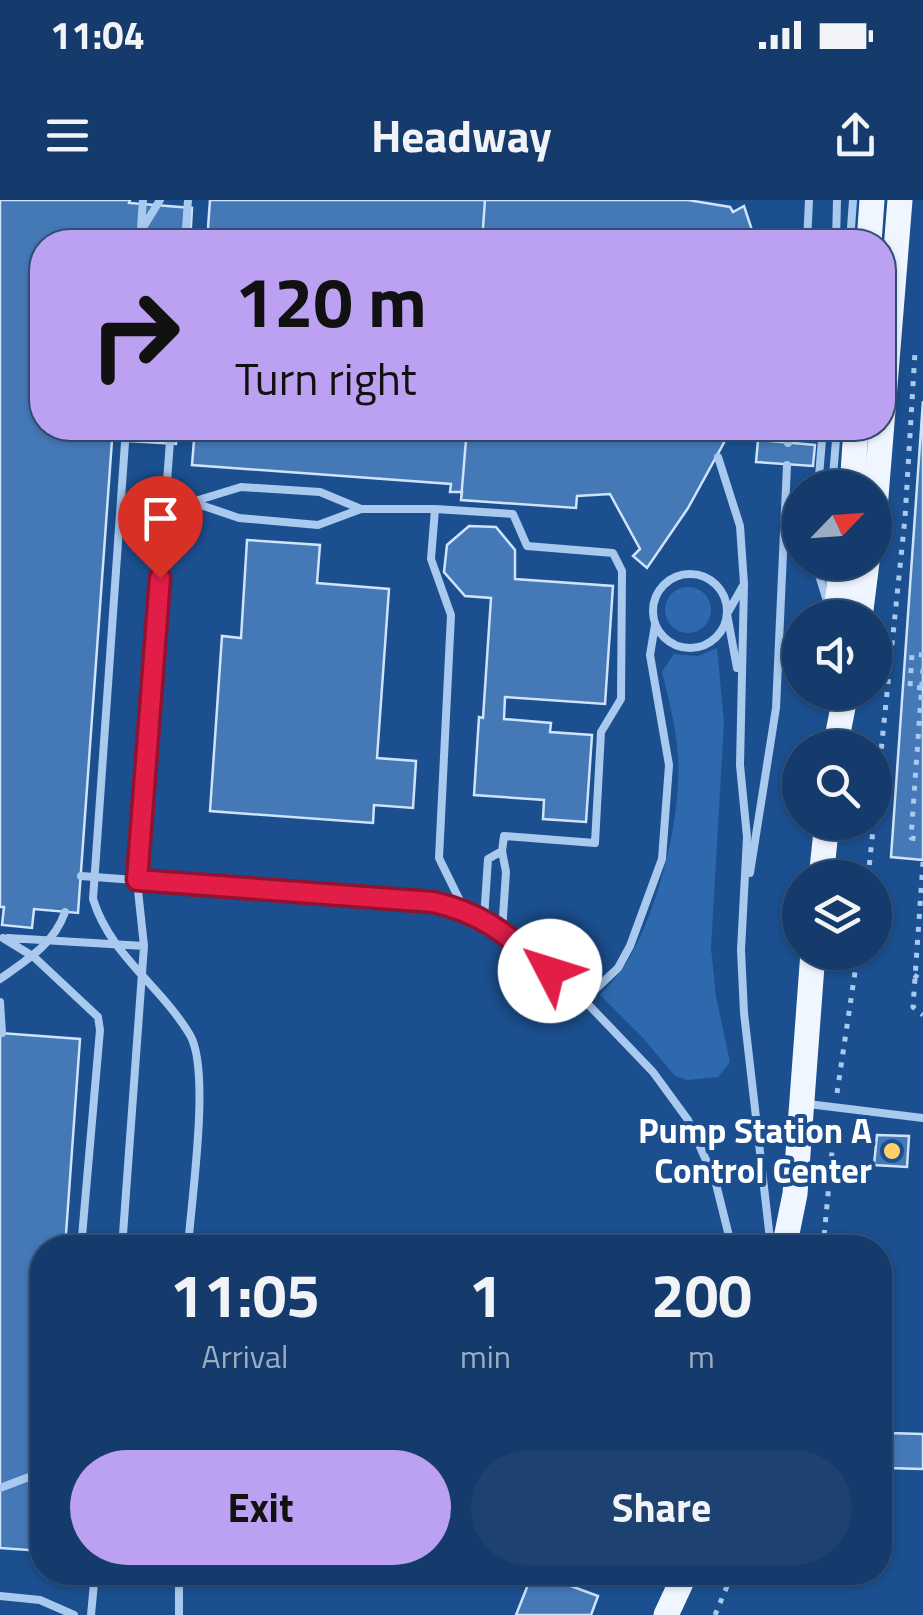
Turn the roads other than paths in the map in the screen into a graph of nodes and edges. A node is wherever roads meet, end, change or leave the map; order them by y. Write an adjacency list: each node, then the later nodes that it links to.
1 (143, 200): 9 (lane)
2 (160, 200): 9 (lane)
3 (188, 200): 10 (lane)
4 (809, 200): 11 (lane)
5 (837, 200): 12 (lane)
6 (853, 200): 13 (lane)
7 (872, 200): 14 (main road)
8 (900, 200): 15 (main road)
9 (141, 229)
10 (186, 230)
11 (808, 230)
12 (836, 230)
13 (851, 230)
14 (870, 230)
15 (895, 262)
16 (125, 440): 57 (lane, bridge)
17 (170, 440): 30 (lane)
18 (788, 440): 23 (lane)
19 (822, 440): 26 (lane)
20 (836, 440): 27 (lane)
21 (855, 440): 28 (main road)
22 (881, 440): 29 (main road)
23 (788, 443)
24 (718, 457): 34 (lane)
25 (787, 465): 43 (lane)
26 (820, 470)
27 (834, 470)
28 (853, 470)
29 (878, 470)
30 (166, 500): 31 (lane); 40 (lane)
31 (192, 502): 32 (lane); 32 (lane)
32 (361, 509): 33 (lane)
33 (435, 509): 38 (lane); 41 (lane)
34 (744, 584): 35 (lane); 37 (lane)
35 (727, 614): 36 (lane); 36 (lane); 37 (lane)
36 (655, 625): 50 (lane)
37 (740, 682): 43 (lane)
38 (502, 851): 44 (lane); 45 (lane)
39 (81, 876): 40 (lane)
40 (137, 880): 41 (lane); 47 (lane)
41 (464, 909): 44 (lane)
42 (64, 912): 49 (lane, bridge)
43 (743, 912): 59 (lane)
44 (484, 919): 45 (lane)
45 (502, 932): 50 (lane)
46 (2, 938): 47 (lane); 55 (lane)
47 (144, 946): 56 (lane)
48 (813, 970): 53 (main road)
49 (0, 979)
50 (584, 1000): 58 (lane)
51 (0, 1002): 52 (lane)
52 (2, 1033)
53 (802, 1103): 54 (lane); 60 (main road)
54 (923, 1118)
55 (82, 1235)
56 (123, 1235)
57 (189, 1235)
58 (729, 1235)
59 (769, 1235)
60 (787, 1235)
61 (30, 1477): 62 (lane)
62 (0, 1488)
63 (94, 1585): 68 (lane)
64 (179, 1585): 69 (lane)
65 (680, 1585): 70 (main road)
66 (0, 1596): 67 (lane)
67 (74, 1615)
68 (91, 1615)
69 (178, 1615)
70 (666, 1615)

